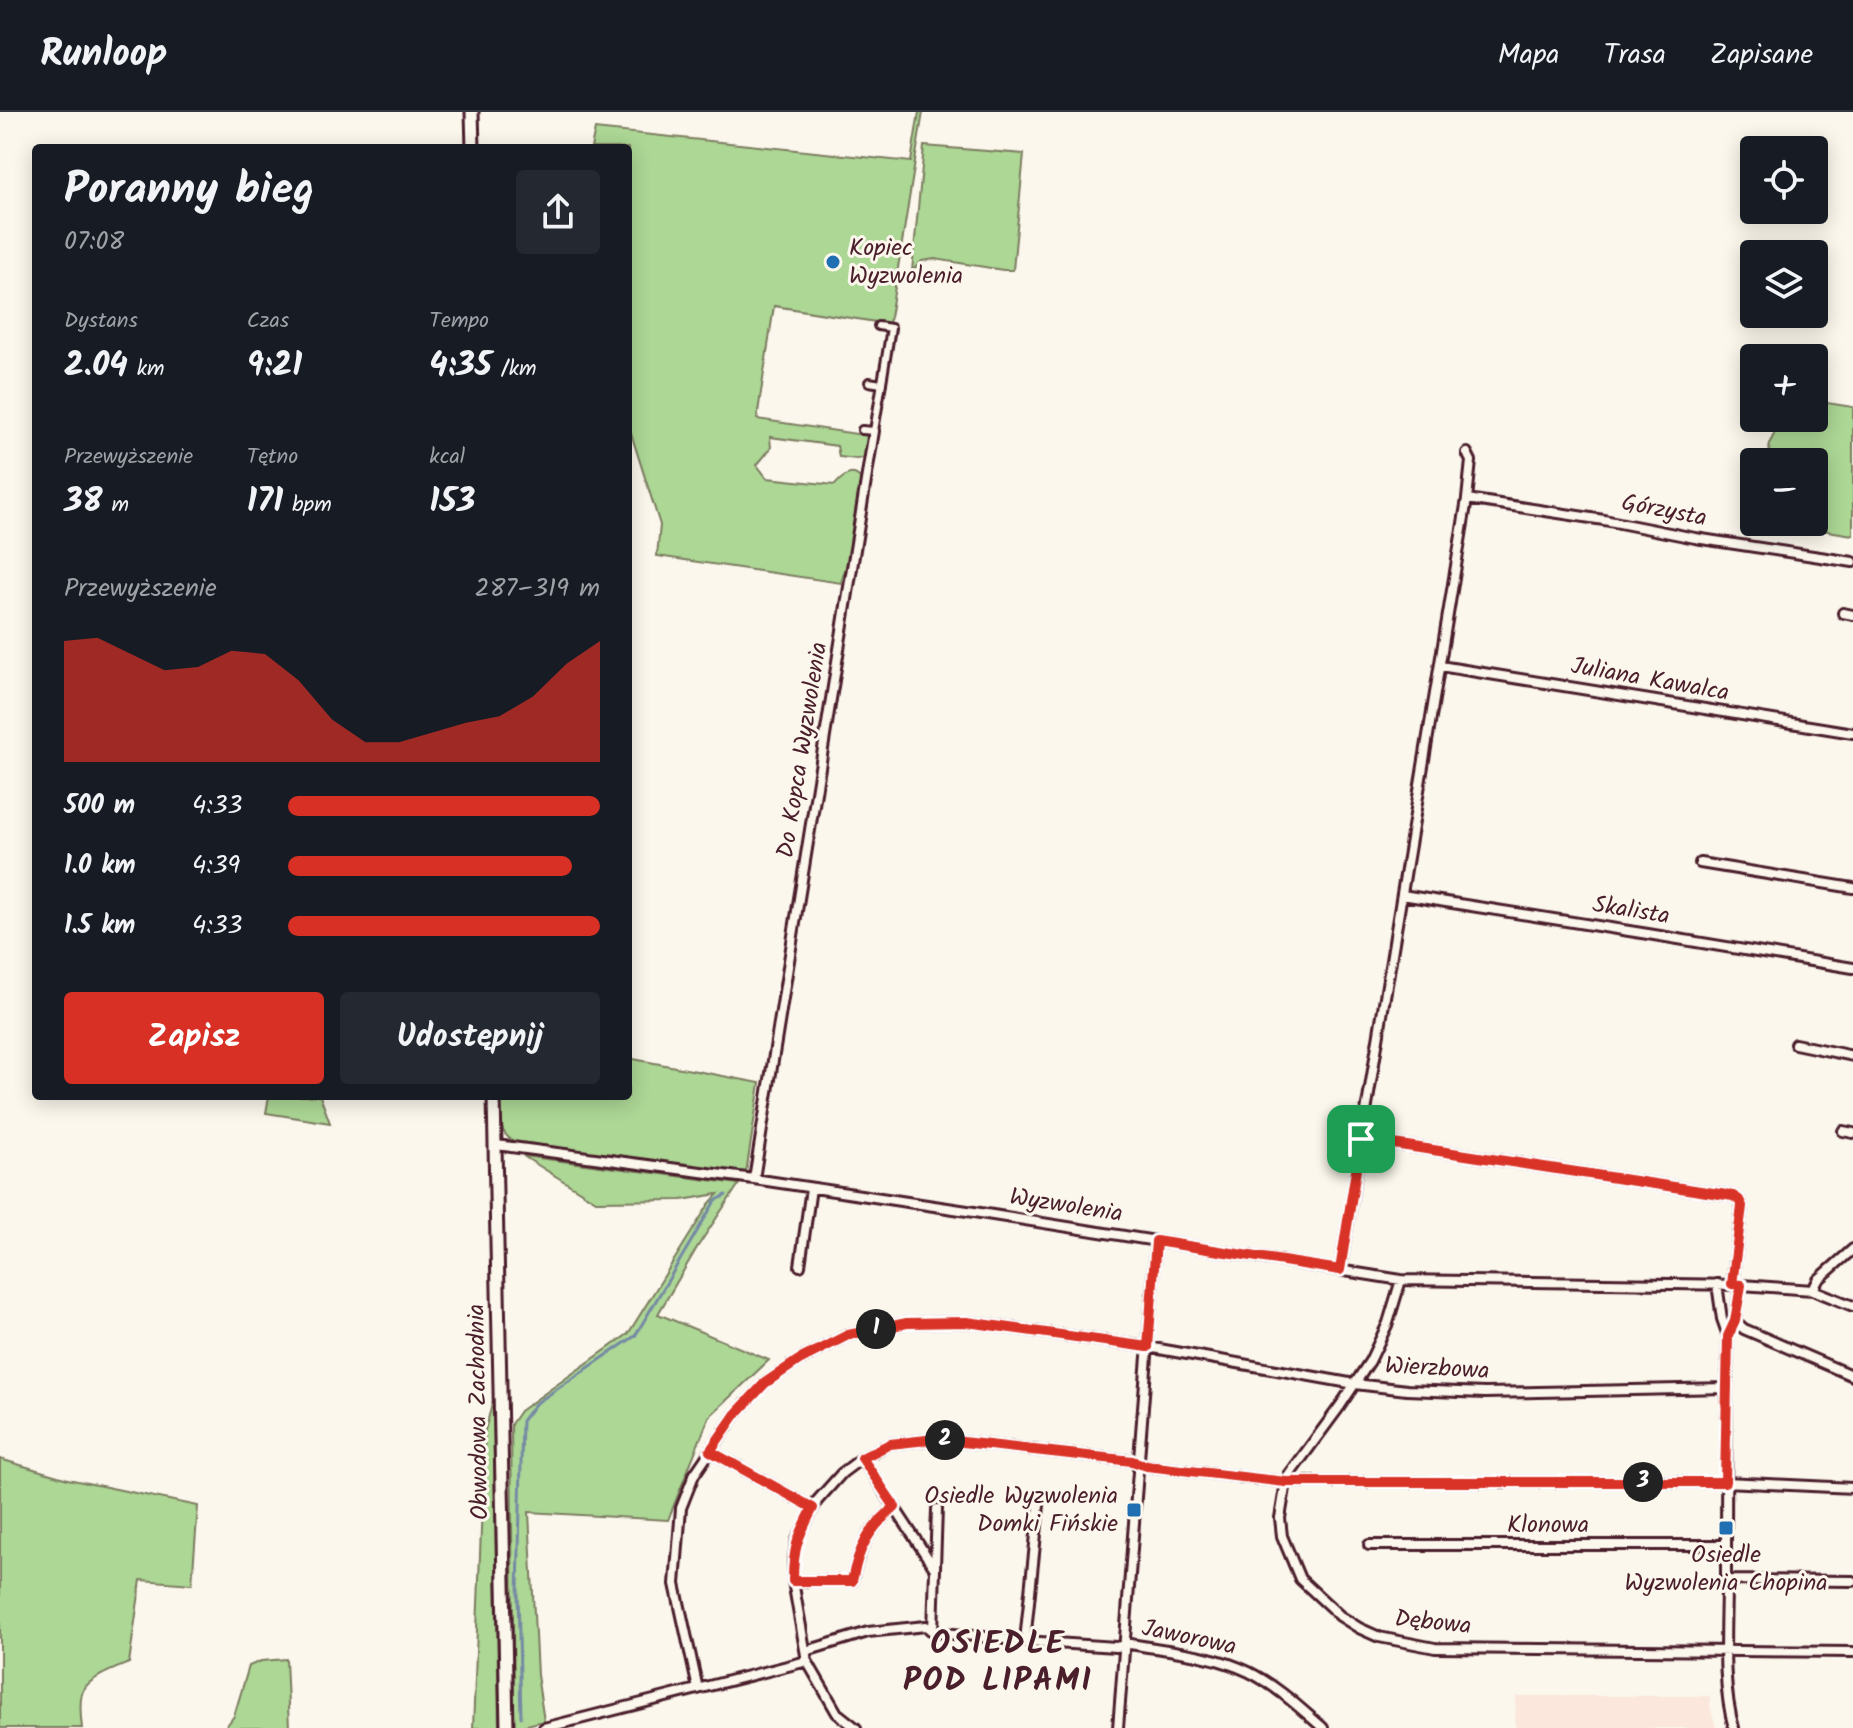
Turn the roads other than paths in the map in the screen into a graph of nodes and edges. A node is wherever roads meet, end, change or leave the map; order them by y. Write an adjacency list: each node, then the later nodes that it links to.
1 (472, 112): 2 (main road)
2 (473, 144)
3 (878, 326): 5 (street, Do Kopca Wyzwolenia)
4 (869, 382): 5 (street)
5 (882, 384): 7 (street, Do Kopca Wyzwolenia)
6 (862, 430): 7 (street)
7 (874, 431): 24 (street, Do Kopca Wyzwolenia)
8 (1467, 453): 9 (street)
9 (1467, 499): 10 (street, Górzysta); 13 (street)
10 (1853, 562)
11 (1843, 613): 12 (street)
12 (1853, 615)
13 (1440, 666): 14 (street, Juliana Kawalca); 17 (street)
14 (1853, 733)
15 (1700, 863): 16 (street)
16 (1853, 888)
17 (1402, 895): 18 (street, Skalista); 22 (street)
18 (1853, 968)
19 (1795, 1044): 20 (street)
20 (1853, 1056)
21 (494, 1100): 23 (main road, Obwodowa Zachodnia)
22 (1361, 1139): 29 (street); 32 (street)
23 (496, 1145): 24 (street, Wyzwolenia); 64 (main road, Obwodowa Zachodnia)
24 (754, 1179): 25 (street, Wyzwolenia)
25 (811, 1188): 26 (street, Wyzwolenia); 28 (street)
26 (1156, 1241): 29 (street, Wyzwolenia); 37 (street)
27 (1853, 1249): 33 (street)
28 (800, 1266)
29 (1340, 1270): 30 (street, Wyzwolenia)
30 (1401, 1280): 31 (street, Wyzwolenia); 39 (street, Dębowa)
31 (1717, 1284): 32 (street, Wyzwolenia); 36 (street)
32 (1736, 1284): 33 (street, Wyzwolenia); 35 (street)
33 (1813, 1290): 34 (street, Wyzwolenia)
34 (1853, 1306)
35 (1735, 1321): 36 (street); 38 (street)
36 (1728, 1336): 40 (street)
37 (1148, 1347): 39 (street, Wierzbowa); 41 (street, Wierzbowa); 43 (street)
38 (1853, 1376)
39 (1355, 1384): 40 (street, Wierzbowa); 44 (street, Dębowa)
40 (1727, 1388): 45 (street)
41 (710, 1451): 49 (street); 63 (street, Wierzbowa)
42 (862, 1458): 43 (street); 48 (street); 49 (street)
43 (1138, 1463): 44 (street); 59 (street)
44 (1286, 1482): 45 (street); 60 (street, Dębowa)
45 (1725, 1482): 46 (street); 52 (street)
46 (1853, 1488)
47 (1039, 1505): 58 (street)
48 (895, 1507): 53 (street); 55 (street)
49 (813, 1508): 55 (street)
50 (937, 1509): 53 (street)
51 (1369, 1545): 52 (street, Klonowa)
52 (1726, 1545): 54 (street)
53 (935, 1569): 57 (street)
54 (1726, 1580): 56 (street); 60 (street)
55 (793, 1581): 62 (street)
56 (1853, 1581)
57 (933, 1632): 58 (street, Jaworowa); 62 (street, Jaworowa)
58 (1025, 1641): 59 (street, Jaworowa)
59 (1123, 1645): 67 (street); 68 (street, Jaworowa)
60 (1726, 1650): 61 (street, Dębowa); 69 (street)
61 (1853, 1652)
62 (806, 1656): 63 (street, Jaworowa); 66 (street)
63 (698, 1689): 65 (street, Jaworowa)
64 (507, 1728)
65 (544, 1728)
66 (856, 1728)
67 (1118, 1728)
68 (1323, 1728)
69 (1734, 1728)

